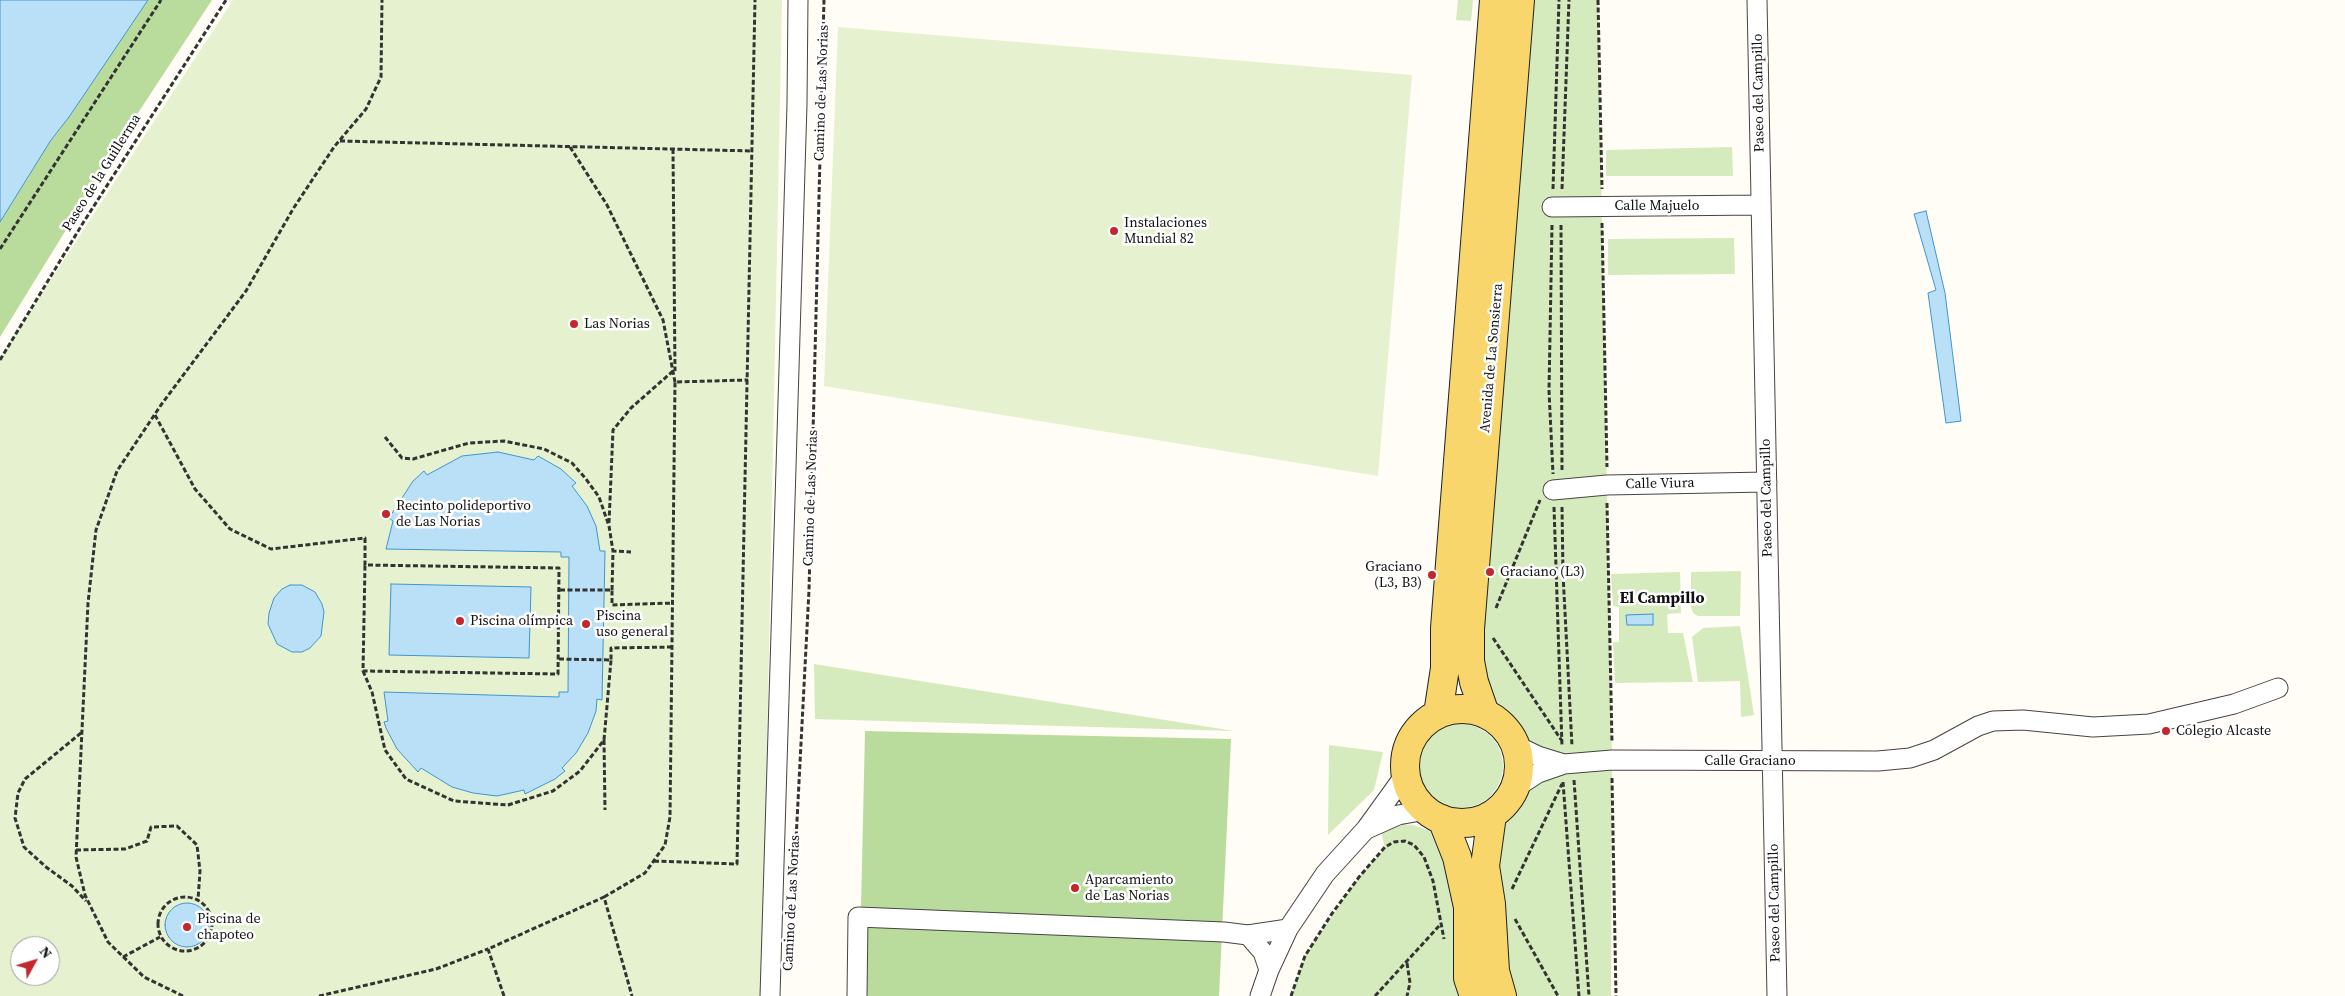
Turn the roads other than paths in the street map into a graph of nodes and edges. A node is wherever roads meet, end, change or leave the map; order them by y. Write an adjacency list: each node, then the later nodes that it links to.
1 (798, 0): 23 (street, Camino de Las Norias)
2 (1494, 0): 10 (main road, Avenida de La Sonsierra)
3 (1520, 0): 11 (main road, Avenida de La Sonsierra)
4 (1757, 0): 5 (street, Paseo del Campillo)
5 (1762, 205): 6 (street, Calle Majuelo); 7 (street, Paseo del Campillo)
6 (1552, 207)
7 (1767, 482): 8 (street, Calle Viura); 13 (street, Paseo del Campillo)
8 (1548, 488)
9 (2278, 688): 13 (street, Calle Graciano)
10 (1438, 714): 11 (main road); 15 (main road)
11 (1485, 714): 12 (main road)
12 (1515, 744): 14 (street, Calle Graciano); 16 (main road)
13 (1772, 761): 14 (street, Calle Graciano); 28 (street, Paseo del Campillo)
14 (1564, 773): 16 (street, Calle Graciano)
15 (1405, 775): 17 (main road); 19 (street)
16 (1515, 788): 18 (main road)
17 (1434, 815): 18 (main road); 19 (street); 26 (main road)
18 (1492, 815): 27 (main road)
19 (1366, 829): 20 (street)
20 (1288, 929): 21 (street); 22 (street)
21 (1248, 936): 22 (street); 24 (street)
22 (1269, 970): 25 (street)
23 (770, 996)
24 (857, 996)
25 (1260, 996)
26 (1474, 996)
27 (1502, 996)
28 (1777, 996)

